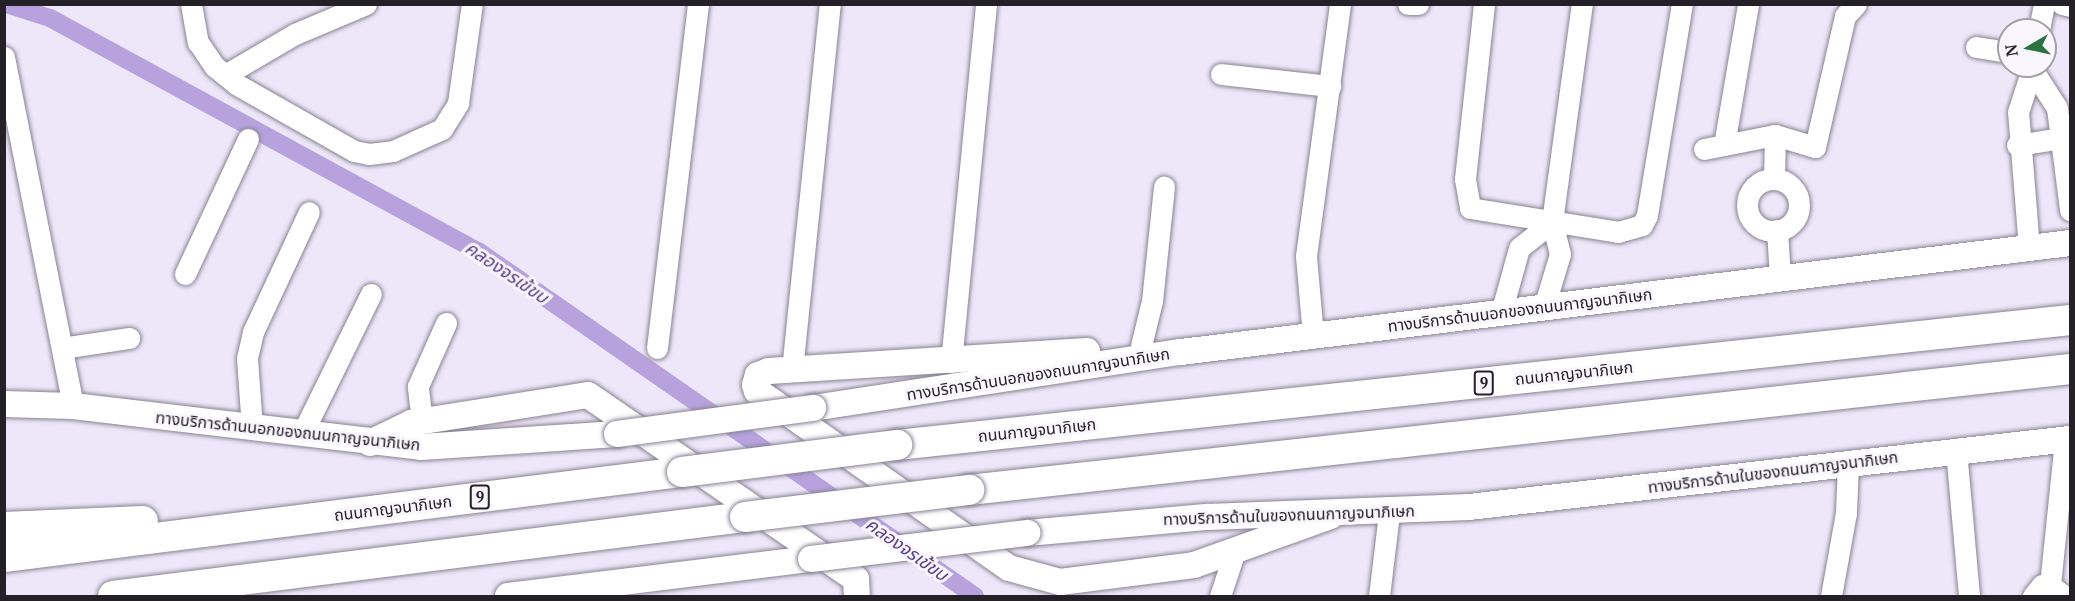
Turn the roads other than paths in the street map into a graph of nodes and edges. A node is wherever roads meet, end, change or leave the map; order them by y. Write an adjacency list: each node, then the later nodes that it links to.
1 (191, 4): 21 (street)
2 (366, 4): 21 (street)
3 (472, 4): 21 (street)
4 (698, 4): 48 (street)
5 (830, 4): 52 (street)
6 (986, 4): 50 (street)
7 (1340, 4): 24 (street)
8 (1408, 4): 9 (street)
9 (1418, 4)
10 (1484, 4): 33 (street)
11 (1582, 4): 33 (street)
12 (1682, 4): 33 (street)
13 (1748, 4): 25 (street)
14 (1856, 4): 25 (street)
15 (2062, 4): 16 (street)
16 (2070, 6)
17 (1976, 47): 18 (street)
18 (1997, 50)
19 (4, 57): 47 (street)
20 (1221, 74): 24 (street)
21 (225, 75)
22 (2029, 78): 28 (street)
23 (2038, 78): 26 (street)
24 (1330, 86): 44 (street)
25 (1775, 135): 29 (street)
26 (2062, 138): 28 (street); 31 (street)
27 (248, 139): 37 (street)
28 (2018, 145): 36 (street)
29 (1774, 179): 34 (street); 34 (street)
30 (1164, 187): 46 (street)
31 (2070, 210)
32 (309, 212): 56 (street)
33 (1552, 222): 40 (street); 41 (street)
34 (1777, 230): 38 (street)
35 (2070, 243): 36 (main road, ทางบริการด้านนอกของถนนกาญจนาภิเษก)
36 (2029, 248): 38 (main road, ทางบริการด้านนอกของถนนกาญจนาภิเษก)
37 (185, 274)
38 (1780, 278): 40 (main road, ทางบริการด้านนอกของถนนกาญจนาภิเษก)
39 (371, 294): 57 (street)
40 (1544, 307): 41 (main road, ทางบริการด้านนอกของถนนกาญจนาภิเษก)
41 (1501, 313): 44 (main road, ทางบริการด้านนอกของถนนกาญจนาภิเษก)
42 (2070, 320): 64 (highway, ถนนกาญจนาภิเษก / 9, bridge)
43 (446, 323): 55 (street)
44 (1313, 336): 49 (main road, ทางบริการด้านนอกของถนนกาญจนาภิเษก)
45 (129, 338): 47 (street)
46 (1141, 346): 49 (main road); 50 (main road)
47 (62, 348): 54 (street)
48 (657, 348)
49 (1181, 352): 59 (main road, ทางบริการด้านนอกของถนนกาญจนาภิเษก, bridge)
50 (951, 362): 52 (main road)
51 (2070, 369): 68 (highway, bridge)
52 (792, 370): 66 (main road)
53 (4, 404): 54 (main road, ทางบริการด้านนอกของถนนกาญจนาภิเษก)
54 (74, 406): 56 (main road, ทางบริการด้านนอกของถนนกาญจนาภิเษก)
55 (422, 421): 59 (main road); 76 (main road)
56 (252, 428): 57 (main road, ทางบริการด้านนอกของถนนกาญจนาภิเษก)
57 (302, 434): 59 (main road, ทางบริการด้านนอกของถนนกาญจนาภิเษก)
58 (2068, 439): 60 (main road, ทางบริการด้านในของถนนกาญจนาภิเษก); 71 (street)
59 (370, 443)
60 (1956, 450): 61 (main road, ทางบริการด้านในของถนนกาญจนาภิเษก); 80 (street)
61 (1848, 463): 62 (main road, ทางบริการด้านในของถนนกาญจนาภิเษก); 79 (street)
62 (1389, 513): 63 (main road, ทางบริการด้านในของถนนกาญจนาภิเษก); 78 (street)
63 (1331, 516): 66 (main road); 69 (main road, ทางบริการด้านในของถนนกาญจนาภิเษก, bridge)
64 (278, 523): 65 (highway); 67 (highway, ถนนกาญจนาภิเษก / 9)
65 (4, 527)
66 (1233, 554): 77 (street)
67 (4, 556)
68 (350, 565): 72 (highway); 73 (highway)
69 (649, 580): 70 (main road, ทางบริการด้านในของถนนกาญจนาภิเษก); 75 (main road)
70 (614, 590): 74 (main road, ทางบริการด้านในของถนนกาญจนาภิเษก)
71 (2049, 593)
72 (114, 597)
73 (244, 597)
74 (508, 597)
75 (681, 597)
76 (857, 597)
77 (1220, 597)
78 (1379, 597)
79 (1831, 597)
80 (1969, 597)

